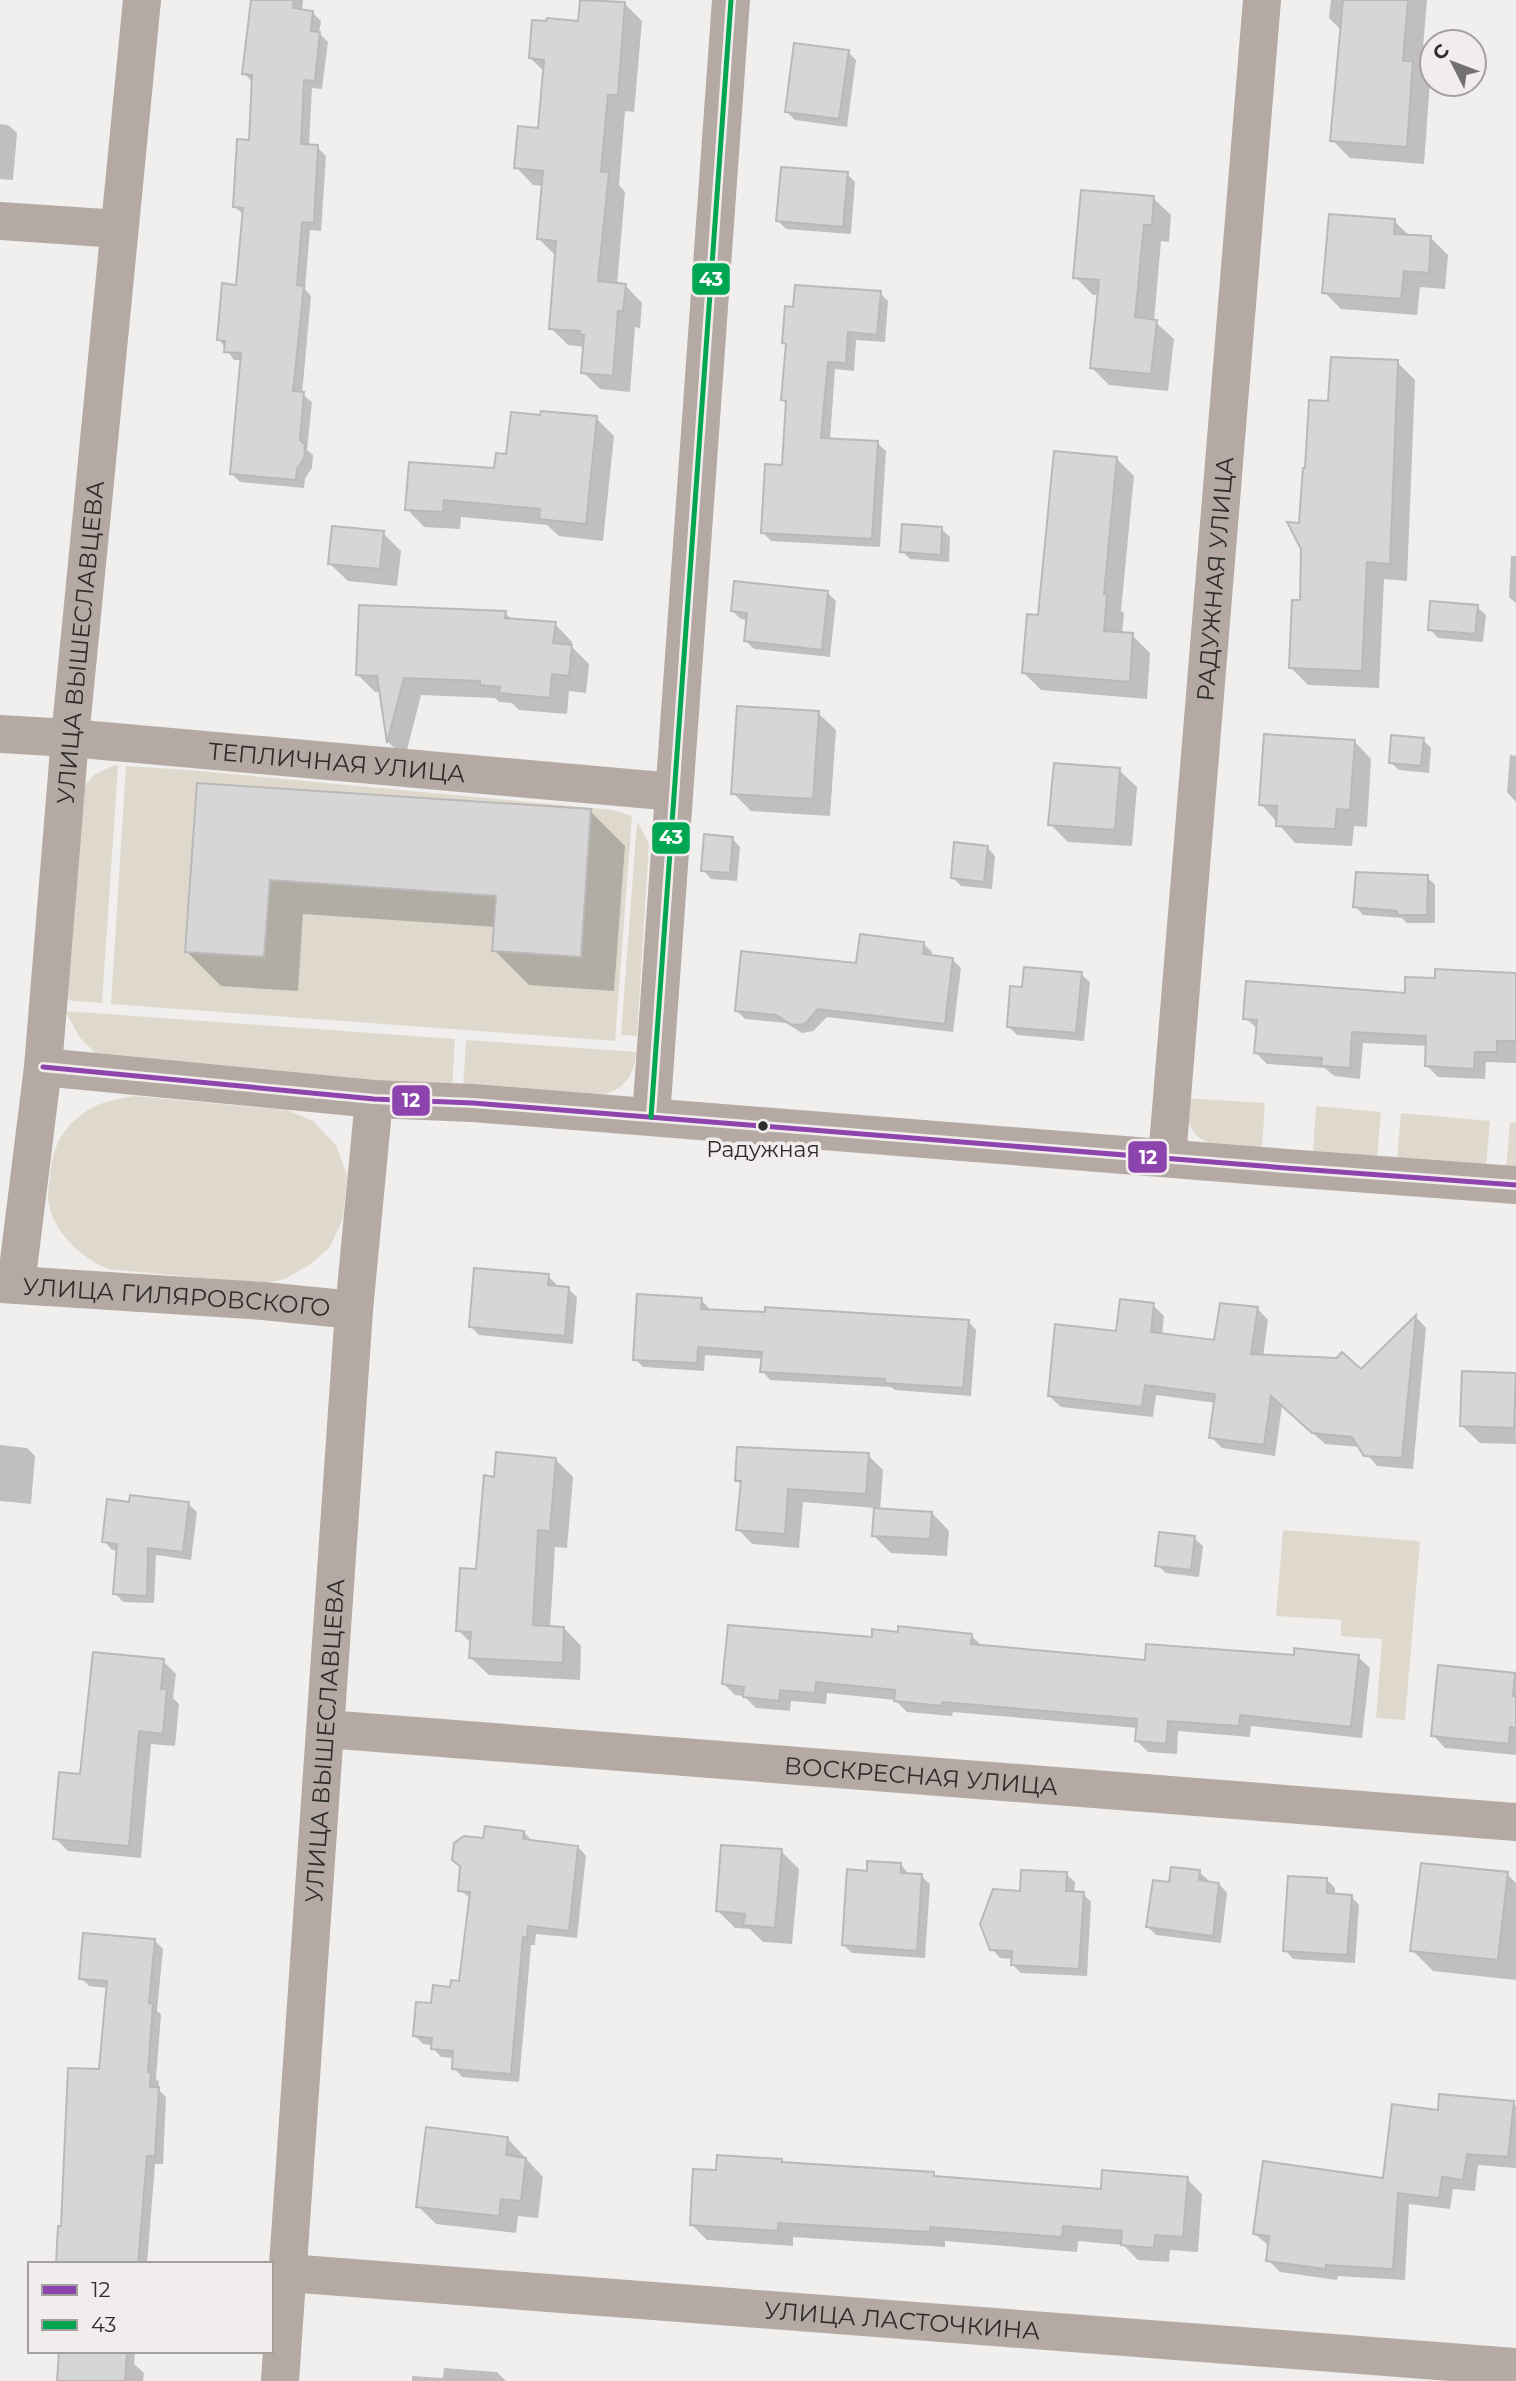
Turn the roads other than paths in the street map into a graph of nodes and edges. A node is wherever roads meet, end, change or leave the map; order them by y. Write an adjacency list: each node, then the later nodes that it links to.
1 (142, 0): 5 (street, УЛИЦА ВЫШЕСЛАВЦЕВА)
2 (731, 0): 8 (street)
3 (1262, 0): 12 (street, РАДУЖНАЯ УЛИЦА)
4 (0, 220): 5 (street)
5 (119, 229): 7 (street, УЛИЦА ВЫШЕСЛАВЦЕВА)
6 (0, 734): 7 (street, ТЕПЛИЧНАЯ УЛИЦА)
7 (70, 738): 8 (street, ТЕПЛИЧНАЯ УЛИЦА); 9 (street, УЛИЦА ВЫШЕСЛАВЦЕВА)
8 (674, 792): 11 (street)
9 (43, 1067): 10 (street); 14 (street, УЛИЦА ВЫШЕСЛАВЦЕВА)
10 (374, 1099): 11 (street); 15 (street, УЛИЦА ВЫШЕСЛАВЦЕВА)
11 (651, 1117): 12 (street)
12 (1167, 1158): 13 (street)
13 (1516, 1185)
14 (8, 1284): 15 (street, УЛИЦА ГИЛЯРОВСКОГО)
15 (354, 1310): 16 (street, УЛИЦА ВЫШЕСЛАВЦЕВА)
16 (326, 1729): 17 (street, ВОСКРЕСНАЯ УЛИЦА); 18 (street, УЛИЦА ВЫШЕСЛАВЦЕВА)
17 (1516, 1822)
18 (288, 2273): 19 (street, УЛИЦА ЛАСТОЧКИНА); 20 (street, УЛИЦА ВЫШЕСЛАВЦЕВА)
19 (1516, 2367)
20 (280, 2381)

